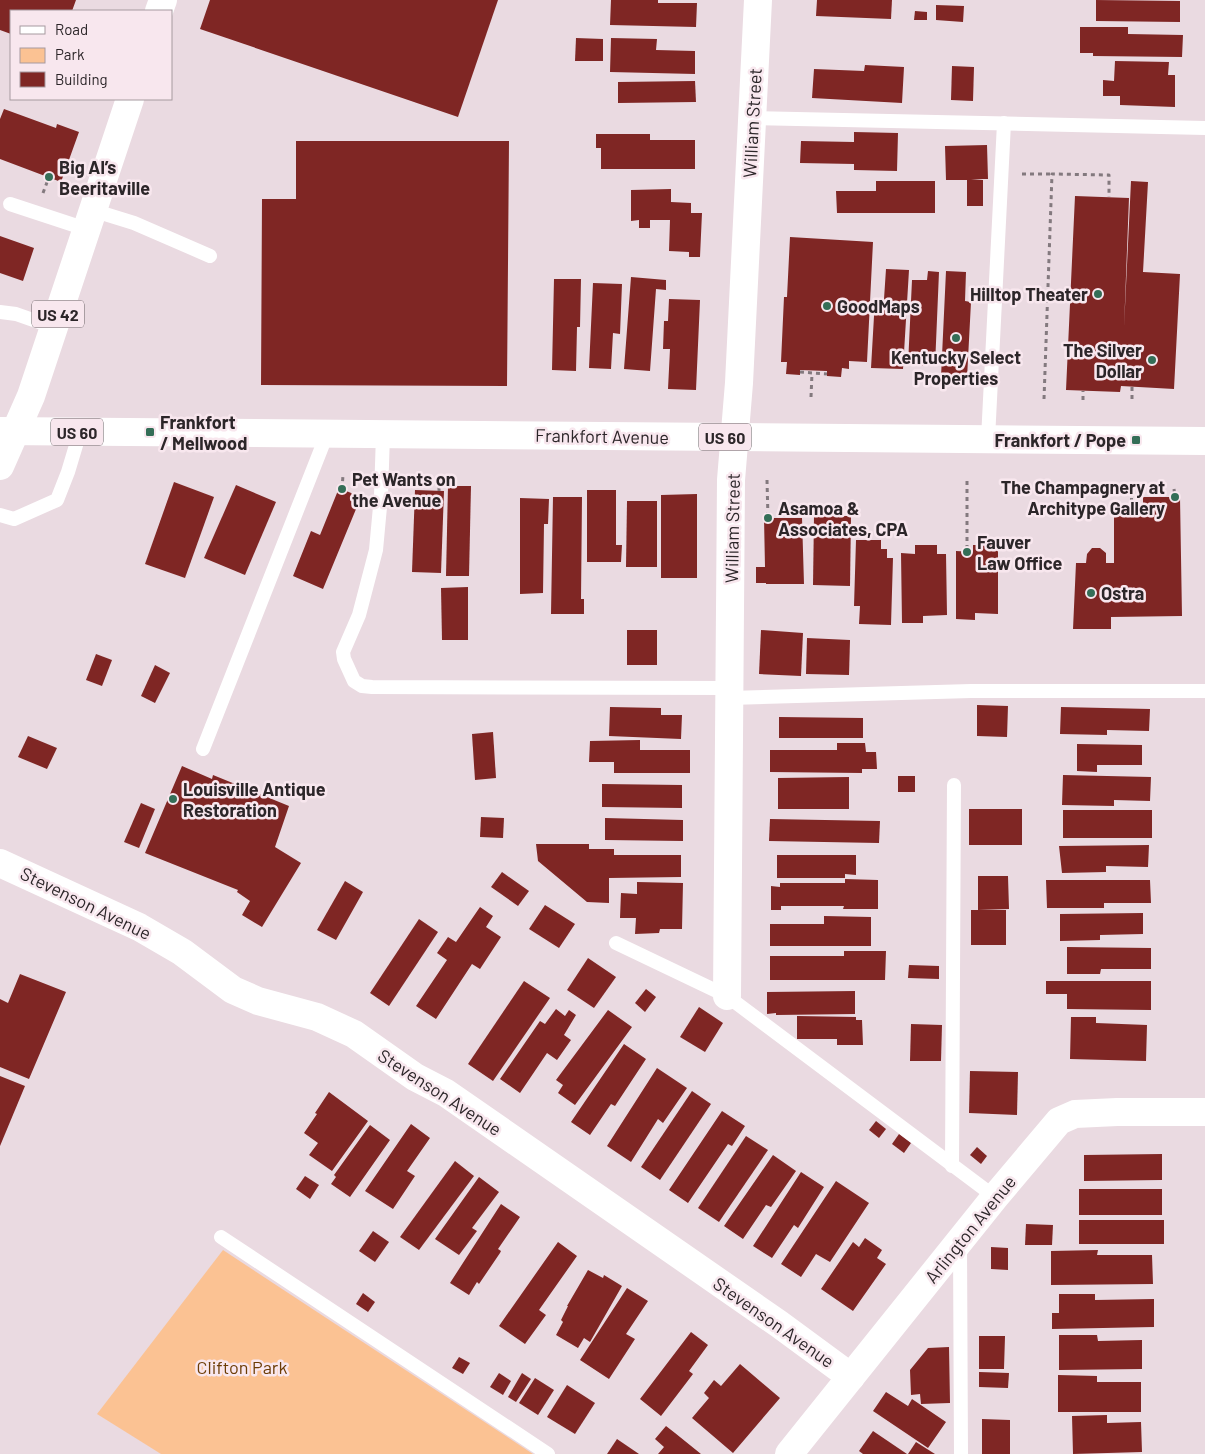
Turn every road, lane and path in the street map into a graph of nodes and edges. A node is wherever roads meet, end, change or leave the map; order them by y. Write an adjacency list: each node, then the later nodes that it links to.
1 (758, 0): 3 (street, William Street)
2 (130, 100): 10 (street, US 42)
3 (752, 118): 4 (lane); 27 (street, William Street)
4 (1004, 123): 5 (lane); 28 (lane)
5 (1205, 128)
6 (1045, 174): 7 (path)
7 (1052, 174): 8 (path); 20 (path)
8 (1109, 197)
9 (10, 204): 10 (lane)
10 (89, 220): 11 (lane); 13 (street, US 42)
11 (210, 256)
12 (0, 312): 13 (lane)
13 (53, 327): 23 (street, US 42)
14 (800, 372): 15 (path)
15 (812, 373): 16 (path); 19 (path)
16 (827, 374)
17 (1132, 386): 22 (path)
18 (1083, 391): 21 (path)
19 (811, 398)
20 (1044, 399)
21 (1083, 400)
22 (1132, 400)
23 (8, 431): 24 (street, Frankfort Avenue / US 60); 30 (street, US 42)
24 (80, 432): 25 (street, Frankfort Avenue / US 60); 41 (lane)
25 (328, 434): 26 (street, Frankfort Avenue / US 60); 46 (lane)
26 (383, 434): 27 (street, Frankfort Avenue / US 60); 45 (lane)
27 (735, 437): 28 (street, Frankfort Avenue / US 60); 45 (street, William Street)
28 (988, 439): 29 (street, Frankfort Avenue / US 60)
29 (1205, 441)
30 (0, 466)
31 (343, 475): 35 (path)
32 (439, 476): 38 (path)
33 (767, 480): 42 (path)
34 (967, 481): 43 (path)
35 (342, 489)
36 (1174, 489): 39 (path)
37 (1131, 490): 40 (path)
38 (439, 491)
39 (1175, 497)
40 (1132, 508)
41 (0, 515)
42 (768, 518)
43 (967, 552)
44 (1205, 691): 45 (lane)
45 (730, 693): 50 (street, William Street)
46 (203, 749)
47 (954, 786): 52 (lane)
48 (0, 862): 56 (street, Stevenson Avenue)
49 (616, 942): 50 (lane)
50 (727, 996): 52 (lane)
51 (1205, 1112): 53 (street, Arlington Avenue)
52 (952, 1166): 53 (lane)
53 (995, 1198): 55 (street, Arlington Avenue)
54 (221, 1236): 57 (lane)
55 (960, 1241): 56 (street, Arlington Avenue); 59 (lane)
56 (851, 1377): 58 (street, Arlington Avenue)
57 (548, 1454)
58 (789, 1454)
59 (961, 1454)

